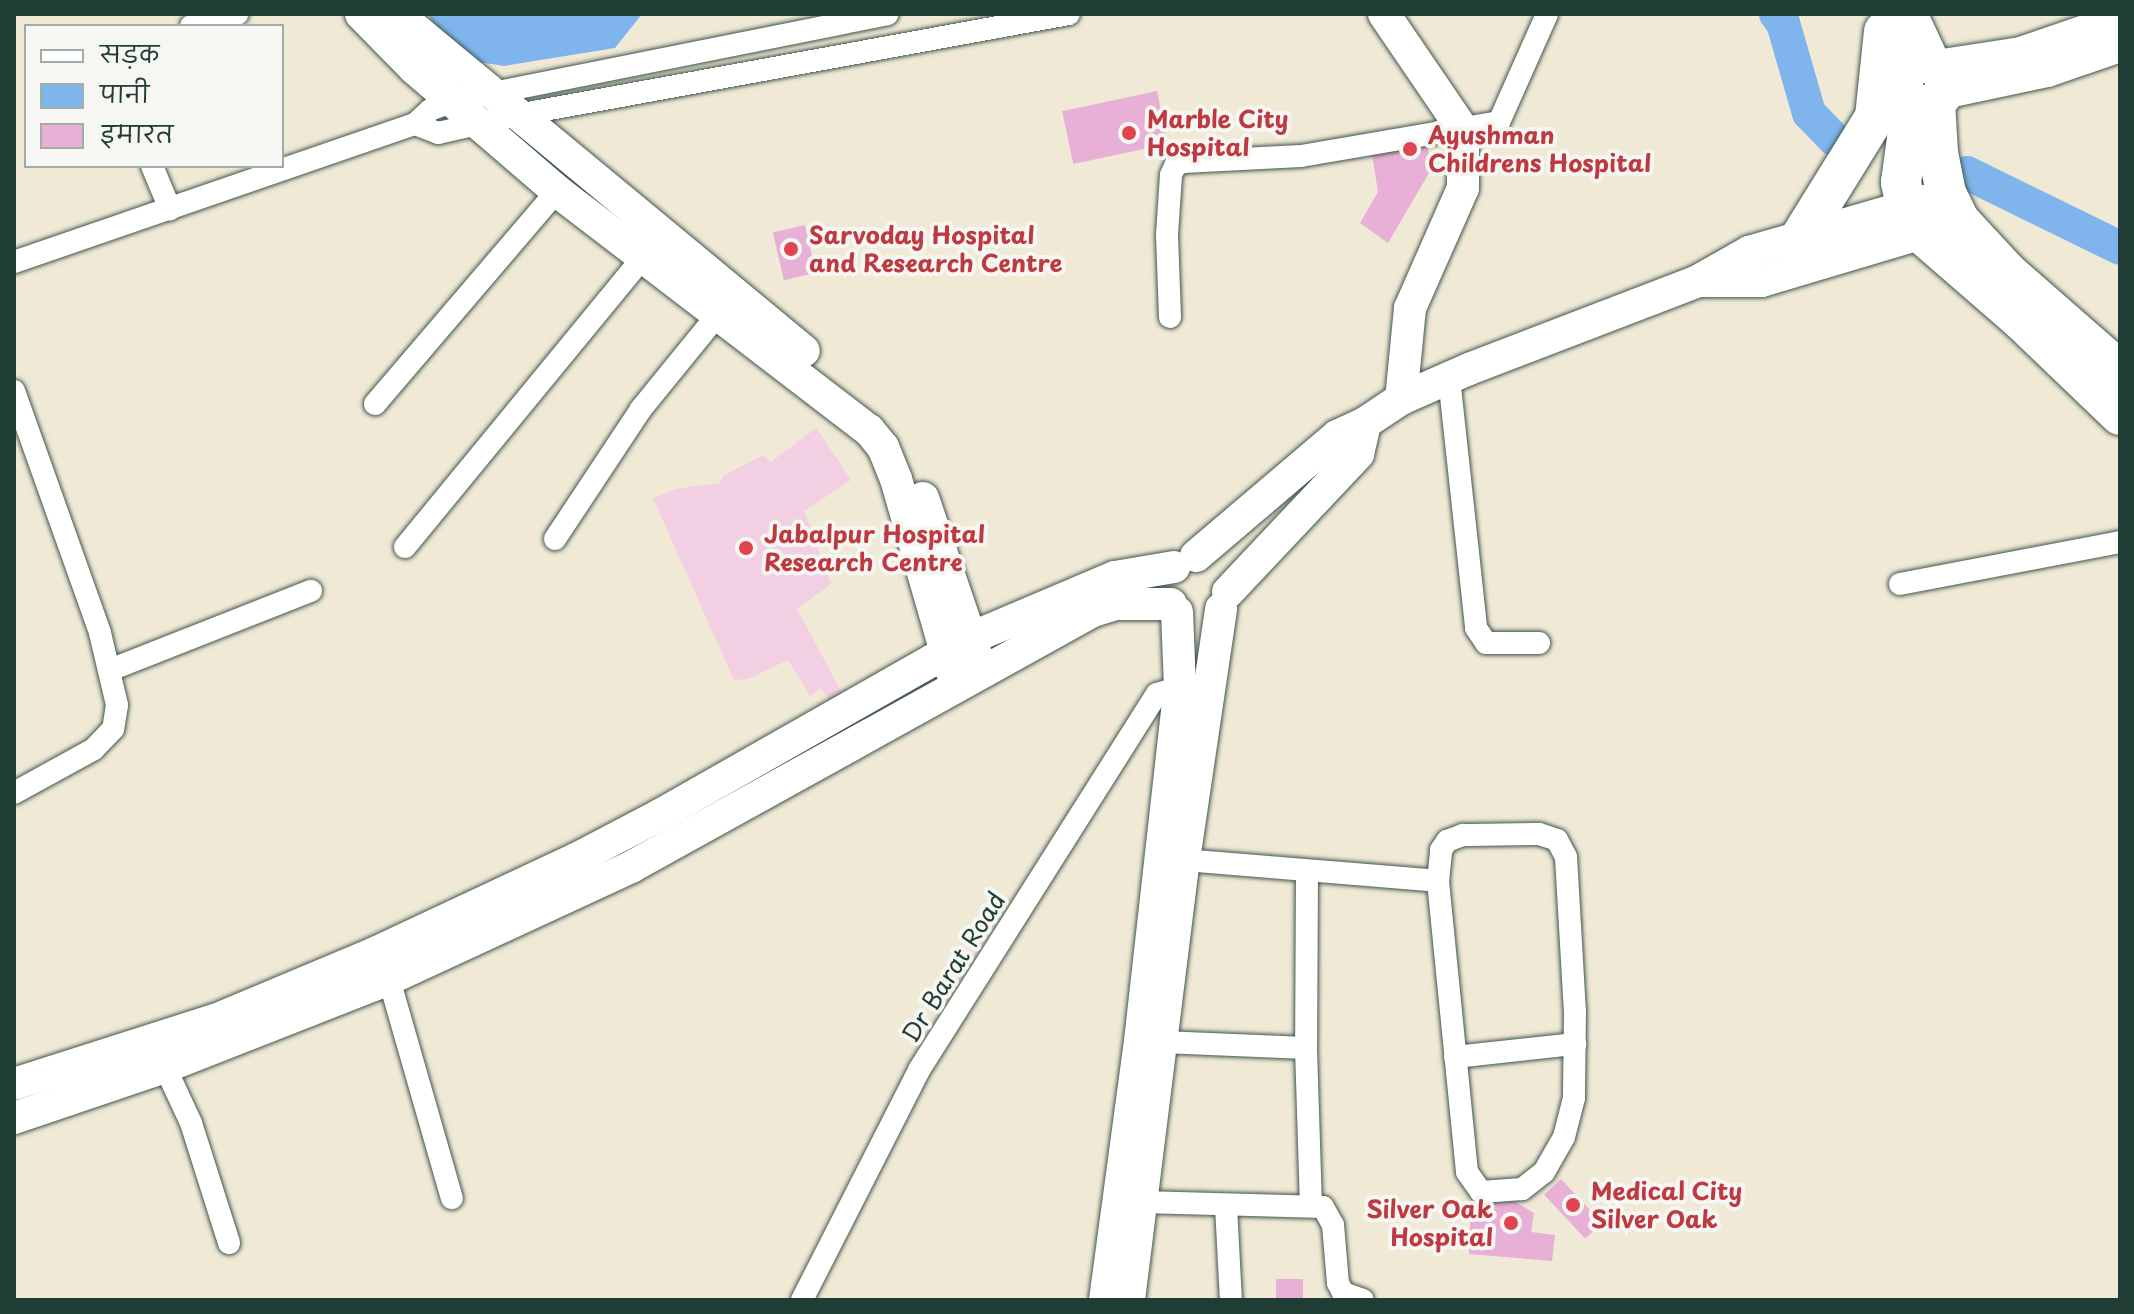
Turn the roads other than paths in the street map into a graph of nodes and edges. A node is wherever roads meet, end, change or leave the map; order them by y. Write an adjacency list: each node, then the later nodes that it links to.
1 (237, 14): 10 (street)
2 (361, 14): 14 (street)
3 (397, 14): 13 (street)
4 (887, 14): 13 (street)
5 (1069, 14): 15 (street)
6 (1384, 14): 18 (street)
7 (1547, 14): 18 (street)
8 (2120, 19): 12 (street)
9 (1888, 20): 12 (highway); 24 (highway)
10 (199, 24)
11 (2120, 46): 12 (street)
12 (1927, 84): 21 (highway); 23 (highway)
13 (490, 92): 14 (street); 15 (street)
14 (453, 101): 16 (street); 17 (street)
15 (517, 115): 16 (street); 46 (street)
16 (478, 123): 17 (street); 20 (street)
17 (415, 124): 22 (street)
18 (1463, 130): 29 (street); 33 (street)
19 (153, 168): 22 (street)
20 (557, 191): 25 (street); 34 (street)
21 (1953, 207): 23 (street); 30 (highway)
22 (170, 209): 26 (street)
23 (1914, 221): 24 (street); 27 (street); 35 (highway)
24 (1800, 238): 27 (street)
25 (642, 258): 28 (street); 39 (street)
26 (14, 262)
27 (1698, 281): 31 (street)
28 (719, 313): 37 (street); 46 (street)
29 (1170, 317)
30 (2120, 371)
31 (1449, 378): 33 (street); 45 (street)
32 (14, 391): 47 (street)
33 (1401, 399): 36 (street)
34 (375, 404)
35 (2120, 415)
36 (1365, 423): 40 (street); 43 (street)
37 (555, 539)
38 (2120, 542): 41 (street)
39 (405, 547)
40 (1185, 562): 43 (street); 44 (street); 46 (street)
41 (1900, 584)
42 (311, 591): 47 (street)
43 (1225, 600): 44 (street); 51 (street)
44 (1174, 608): 48 (street); 49 (street)
45 (1539, 643)
46 (958, 646): 48 (street); 60 (street)
47 (110, 670): 50 (street)
48 (969, 681): 54 (street)
49 (1180, 687): 67 (street, Dr Barat Road); 68 (street)
50 (14, 793)
51 (1184, 860): 52 (street); 55 (street)
52 (1307, 872): 53 (street); 57 (street)
53 (1438, 881): 56 (street); 58 (street)
54 (389, 979): 59 (street); 62 (street)
55 (1162, 1042): 57 (street); 63 (street)
56 (1575, 1044): 58 (street); 58 (street)
57 (1306, 1048): 64 (street)
58 (1455, 1057)
59 (165, 1067): 61 (street); 66 (street)
60 (14, 1084)
61 (14, 1118)
62 (452, 1198)
63 (1142, 1202): 65 (street); 69 (street)
64 (1311, 1204): 65 (street); 71 (street)
65 (1226, 1206): 70 (street)
66 (229, 1243)
67 (802, 1300)
68 (1105, 1300)
69 (1129, 1300)
70 (1231, 1300)
71 (1363, 1300)

